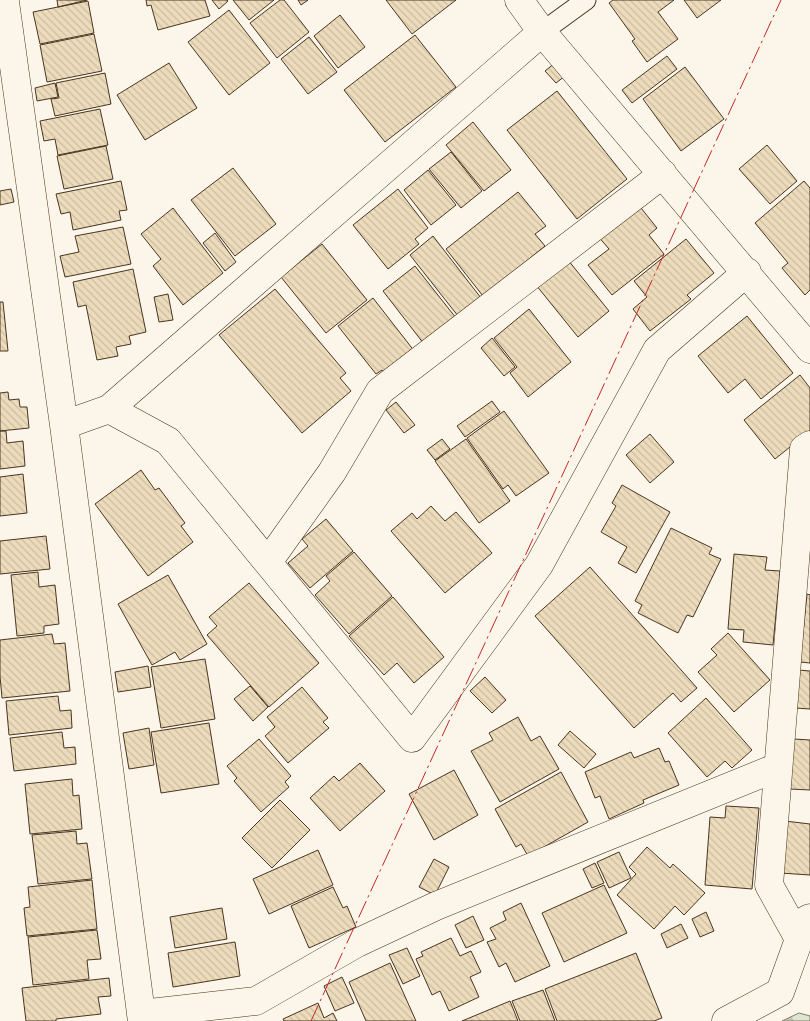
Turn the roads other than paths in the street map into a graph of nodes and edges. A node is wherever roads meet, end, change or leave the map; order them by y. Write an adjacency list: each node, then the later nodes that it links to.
1 (519, 0): 4 (street)
2 (586, 0): 4 (lane)
3 (5, 2): 9 (street)
4 (542, 32): 5 (street); 8 (street)
5 (663, 174): 6 (street); 11 (street)
6 (746, 272): 7 (street); 11 (street)
7 (810, 349)
8 (109, 409): 9 (street); 11 (street)
9 (64, 425): 14 (street)
10 (810, 445): 12 (street)
11 (268, 562)
12 (778, 768): 13 (street); 14 (street)
13 (805, 929): 15 (street)
14 (141, 1018)
15 (726, 1021)

